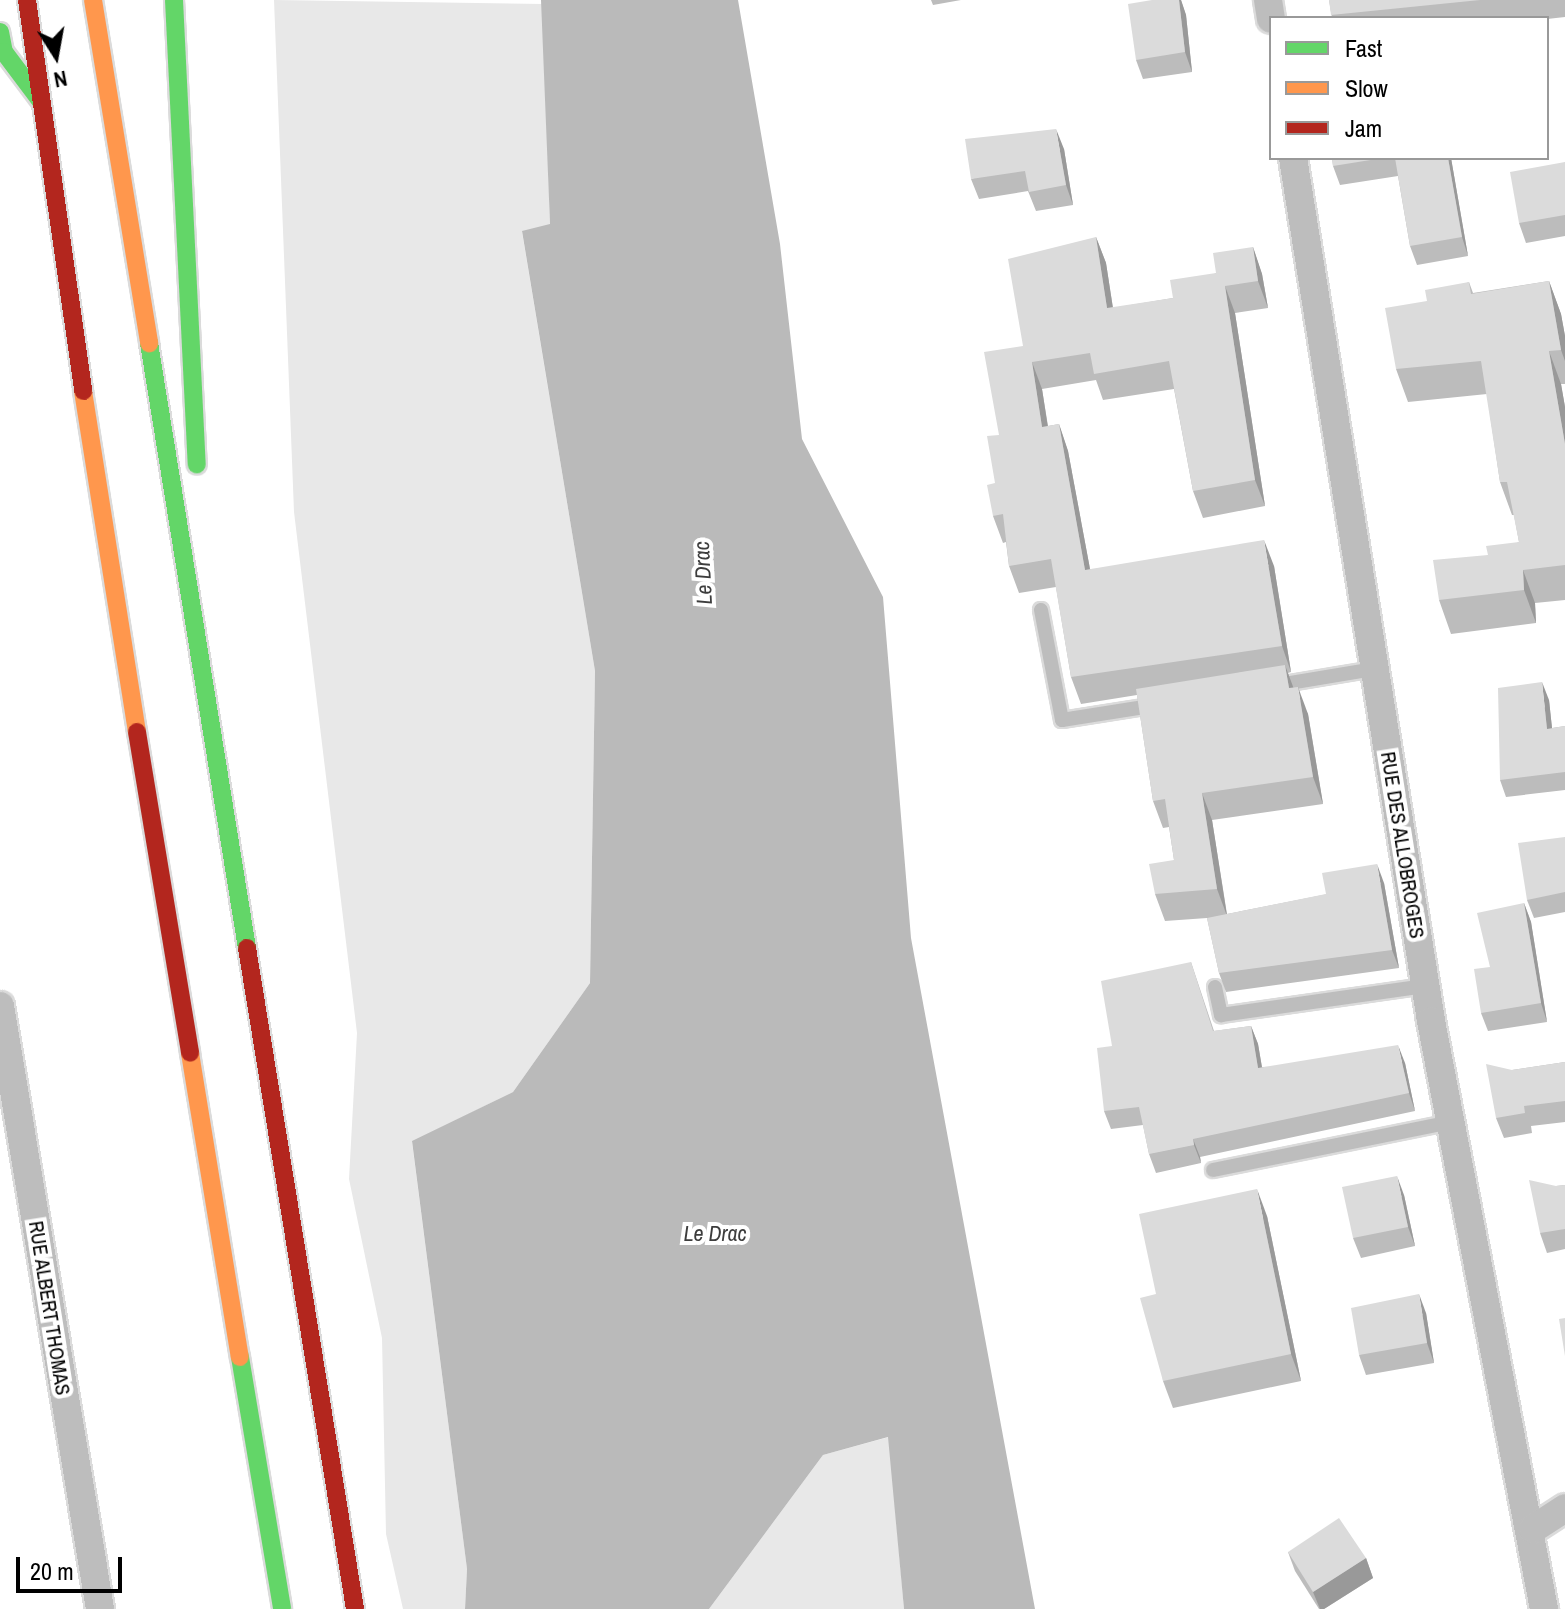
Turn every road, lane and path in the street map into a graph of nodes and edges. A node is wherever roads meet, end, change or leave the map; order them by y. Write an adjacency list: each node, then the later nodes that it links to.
1 (27, 0): 5 (highway)
2 (93, 0): 13 (highway)
3 (174, 0): 7 (highway)
4 (0, 32): 5 (highway)
5 (44, 105): 22 (highway)
6 (1293, 160): 10 (street, RUE DES ALLOBROGES)
7 (198, 479)
8 (203, 542): 13 (highway)
9 (1041, 610): 12 (lane)
10 (1374, 669): 11 (lane); 14 (street, RUE DES ALLOBROGES)
11 (1248, 690)
12 (1170, 703)
13 (217, 729): 23 (highway)
14 (1425, 986): 15 (lane); 17 (street, RUE DES ALLOBROGES)
15 (1215, 987)
16 (0, 1006): 21 (street, RUE ALBERT THOMAS)
17 (1451, 1122): 18 (lane); 20 (street, RUE DES ALLOBROGES)
18 (1213, 1170)
19 (1565, 1508): 20 (street)
20 (1533, 1529): 24 (street, RUE DES ALLOBROGES)
21 (100, 1609)
22 (282, 1609)
23 (355, 1609)
24 (1544, 1609)

